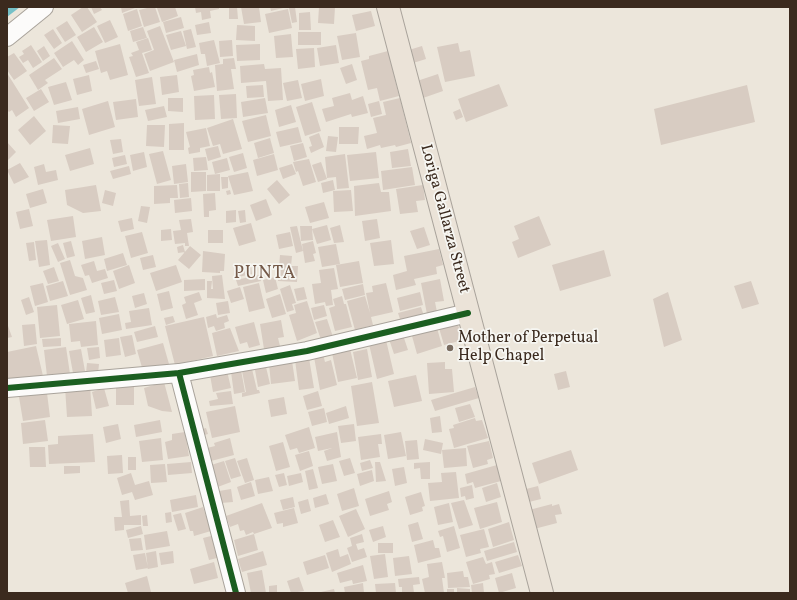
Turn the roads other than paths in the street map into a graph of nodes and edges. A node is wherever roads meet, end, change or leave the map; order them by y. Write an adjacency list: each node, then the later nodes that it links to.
1 (44, 7): 3 (street)
2 (388, 7): 4 (main road, Loriga Gallarza Street)
3 (7, 36)
4 (468, 313): 5 (street); 8 (main road, Loriga Gallarza Street)
5 (179, 373): 6 (street); 7 (street)
6 (7, 388)
7 (236, 593)
8 (542, 593)

